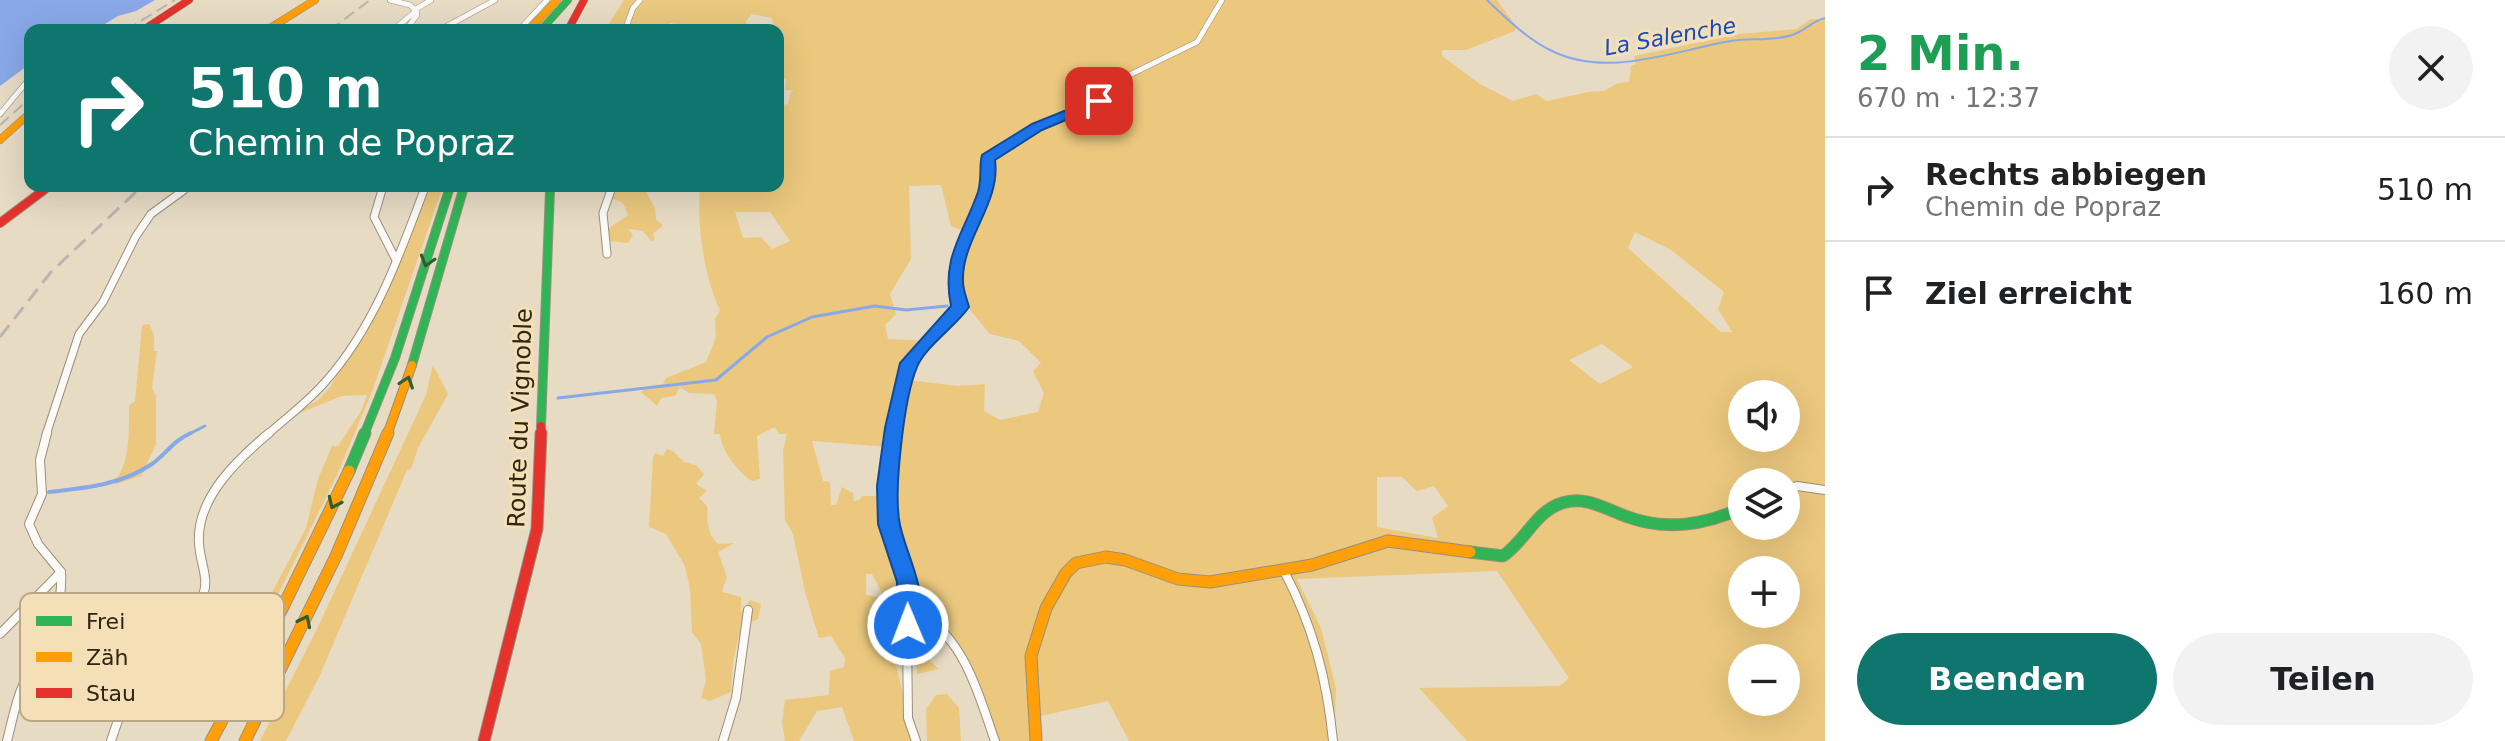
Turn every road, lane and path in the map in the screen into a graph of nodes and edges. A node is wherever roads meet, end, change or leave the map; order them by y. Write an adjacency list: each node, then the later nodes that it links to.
1 (189, 0): 13 (main road)
2 (315, 0): 14 (main road)
3 (390, 0): 12 (street)
4 (431, 0): 12 (street)
5 (495, 0): 17 (street)
6 (547, 0): 18 (street)
7 (557, 0): 19 (main road)
8 (568, 0): 20 (main road)
9 (584, 0): 21 (main road)
10 (640, 0): 22 (street)
11 (1222, 0): 43 (street)
12 (416, 10): 15 (street); 16 (street)
13 (152, 24)
14 (277, 24)
15 (400, 24)
16 (410, 24)
17 (451, 24)
18 (525, 24)
19 (535, 24)
20 (546, 24)
21 (571, 24)
22 (627, 24)
23 (24, 85): 24 (street)
24 (0, 114)
25 (24, 118): 26 (main road)
26 (0, 140)
27 (42, 192): 35 (main road)
28 (181, 192): 42 (street)
29 (381, 192): 37 (street)
30 (424, 192): 37 (street)
31 (448, 192): 47 (main road, one-way to 47)
32 (462, 192): 53 (main road, one-way to 32)
33 (550, 192): 62 (main road, Route du Vignoble)
34 (611, 192): 36 (street)
35 (0, 223)
36 (607, 254)
37 (396, 260): 46 (street)
38 (1800, 486): 39 (street)
39 (1825, 490)
40 (1728, 516): 41 (main road)
41 (1284, 571): 66 (main road); 67 (street)
42 (61, 572): 44 (street); 45 (street)
43 (907, 582): 50 (street); 51 (street)
44 (40, 593)
45 (62, 593)
46 (204, 593)
47 (284, 604)
48 (748, 610): 63 (street)
49 (20, 614): 52 (street)
50 (924, 616): 51 (street); 65 (street)
51 (908, 625): 64 (street)
52 (0, 634)
53 (284, 662)
54 (20, 692): 58 (street)
55 (118, 721): 59 (street)
56 (222, 721): 60 (main road, one-way to 60)
57 (255, 721): 61 (main road, one-way to 57)
58 (7, 741)
59 (111, 741)
60 (211, 741)
61 (245, 741)
62 (484, 741)
63 (723, 741)
64 (916, 741)
65 (995, 741)
66 (1036, 741)
67 (1333, 741)

